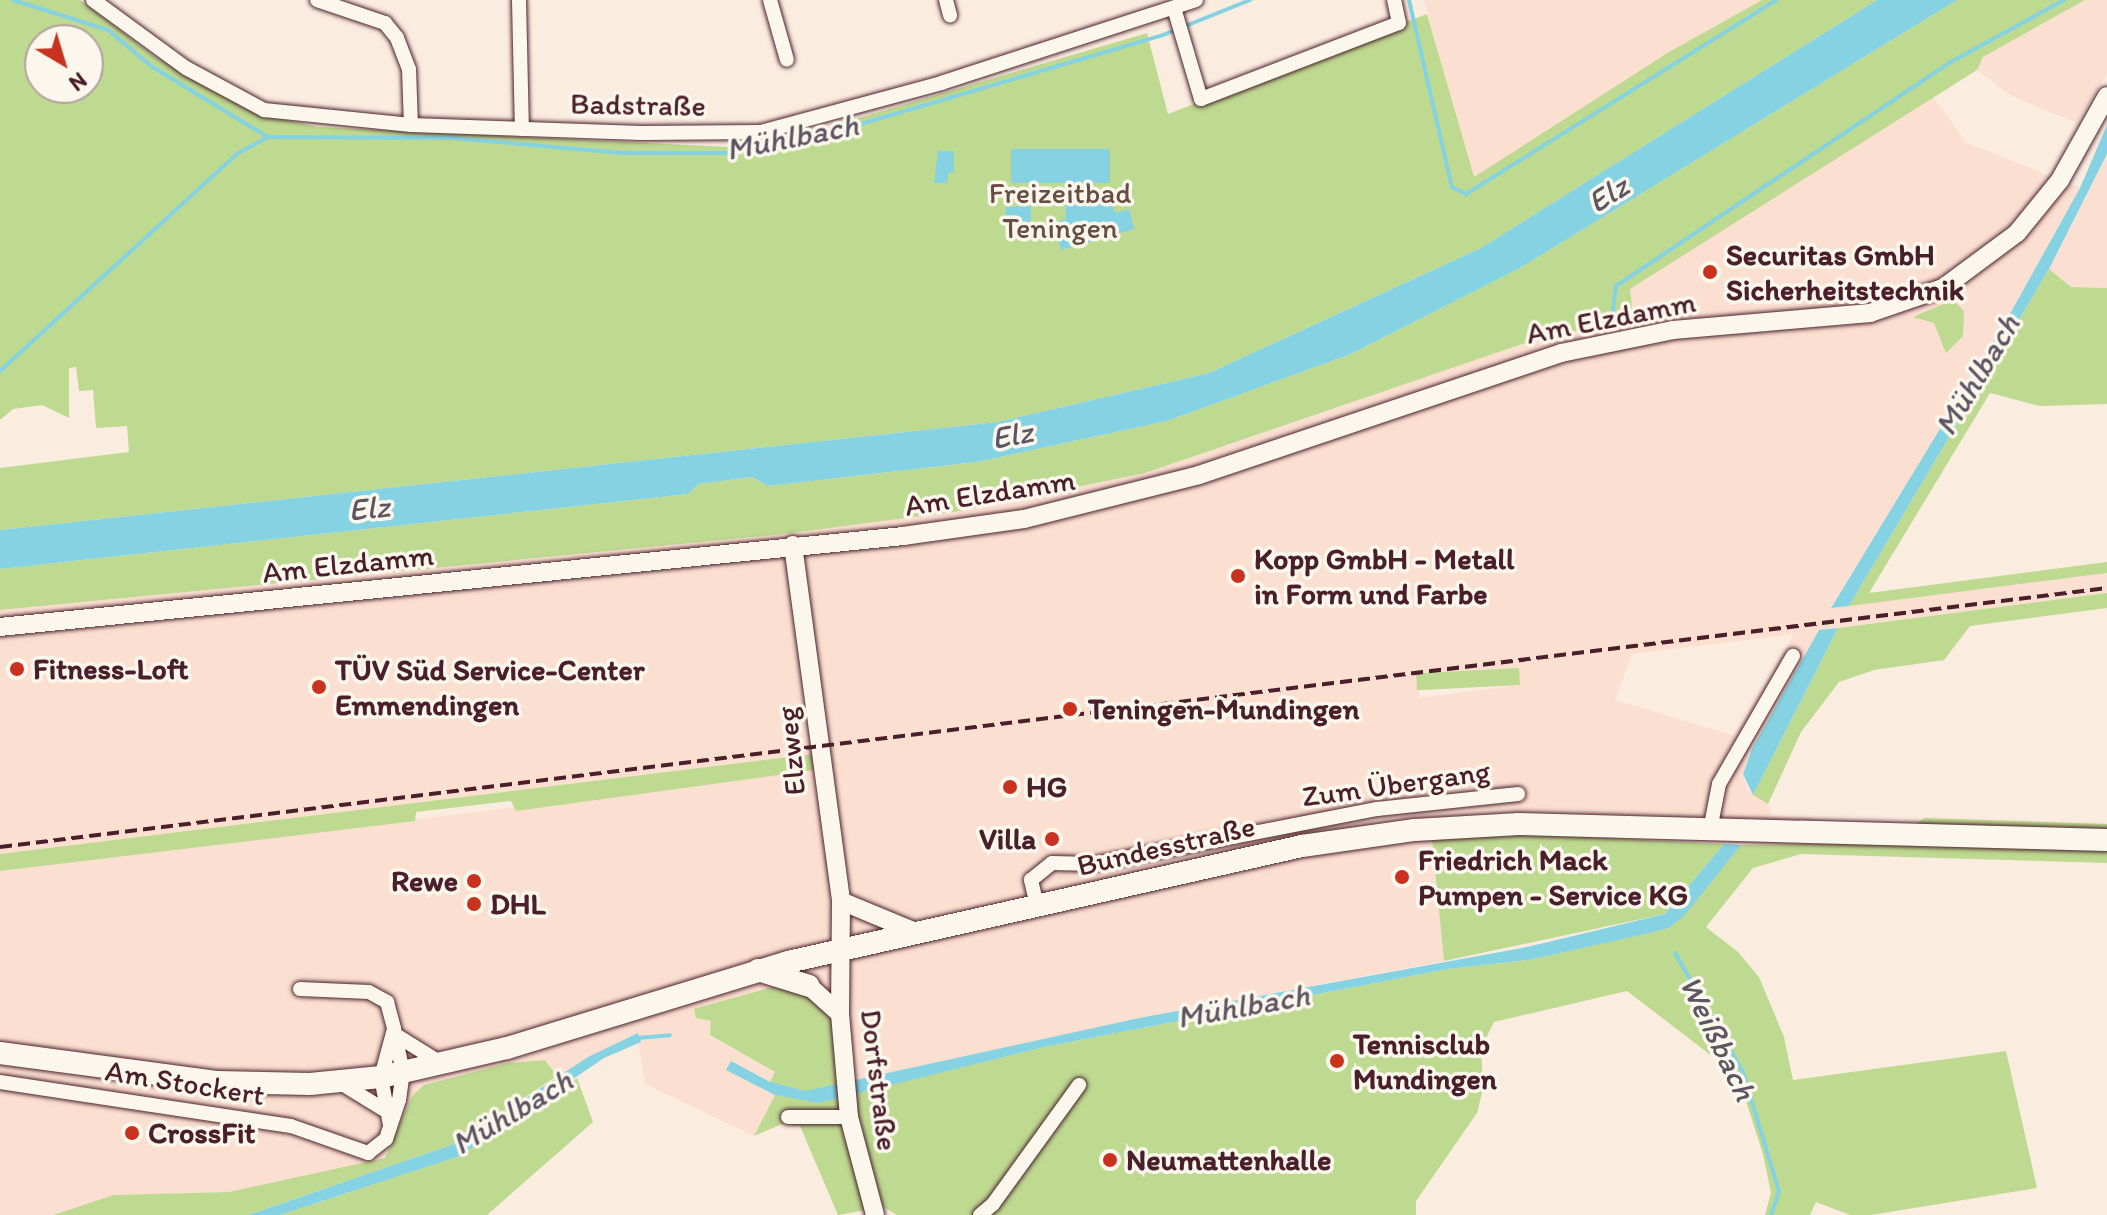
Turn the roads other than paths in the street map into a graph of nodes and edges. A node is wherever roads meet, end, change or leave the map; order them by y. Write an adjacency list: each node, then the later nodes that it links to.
1 (94, 0): 10 (street, Badstraße)
2 (317, 0): 10 (street)
3 (519, 0): 11 (street)
4 (770, 0): 8 (street)
5 (1196, 0): 7 (street, Badstraße)
6 (1394, 0): 7 (street)
7 (1176, 14): 11 (street, Badstraße)
8 (787, 60)
9 (2107, 96): 12 (street, Am Elzdamm)
10 (411, 125): 11 (street, Badstraße)
11 (522, 129)
12 (793, 545): 13 (street, Am Elzdamm); 18 (street, Elzweg)
13 (0, 627)
14 (1793, 656): 16 (street)
15 (1518, 794): 19 (street, Zum Übergang)
16 (1710, 830): 17 (main road, Bundesstraße); 19 (main road, Bundesstraße)
17 (2107, 840)
18 (841, 901): 20 (street); 21 (street, Elzweg)
19 (1037, 906): 20 (main road, Bundesstraße)
20 (918, 933): 21 (main road, Bundesstraße)
21 (841, 950): 22 (main road, Bundesstraße); 25 (street, Dorfstraße)
22 (757, 970): 23 (main road); 28 (main road, Bundesstraße)
23 (809, 986): 25 (street)
24 (300, 989): 26 (street)
25 (840, 1014): 35 (street, Dorfstraße)
26 (396, 1033): 28 (street); 29 (street); 29 (street, Am Stockert)
27 (0, 1053): 31 (main road, Bundesstraße)
28 (444, 1065): 29 (main road, Bundesstraße)
29 (392, 1075): 31 (main road, Bundesstraße); 33 (street); 36 (street, Am Stockert)
30 (0, 1082): 36 (street, Am Stockert)
31 (338, 1082): 33 (street)
32 (1079, 1085): 38 (street)
33 (383, 1109): 36 (street)
34 (788, 1117): 35 (street)
35 (849, 1117): 37 (street, Dorfstraße)
36 (390, 1125)
37 (875, 1215)
38 (980, 1215)

